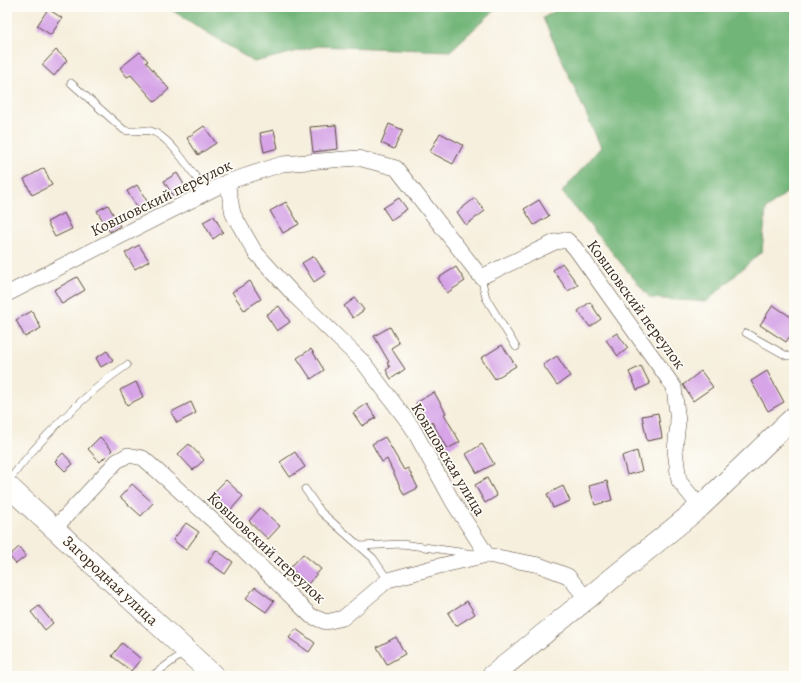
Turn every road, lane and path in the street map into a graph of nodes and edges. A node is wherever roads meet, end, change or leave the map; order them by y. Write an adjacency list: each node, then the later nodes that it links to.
1 (71, 83): 3 (lane)
2 (227, 182): 3 (street, Ковшовский переулок); 4 (street, Ковшовский переулок); 16 (street, Ковшовская улица)
3 (206, 192): 5 (street, Ковшовский переулок)
4 (481, 277): 7 (lane); 13 (street, Ковшовский переулок)
5 (7, 294)
6 (746, 333): 8 (lane)
7 (516, 347)
8 (794, 356)
9 (127, 365): 11 (lane)
10 (794, 417): 13 (street)
11 (7, 484): 14 (street, Загородная улица)
12 (305, 489): 15 (lane)
13 (700, 506): 18 (street)
14 (55, 528): 17 (street, Ковшовский переулок); 19 (street, Загородная улица)
15 (359, 546): 16 (lane); 17 (lane)
16 (487, 555): 17 (street, Ковшовский переулок); 18 (street)
17 (388, 580)
18 (586, 598): 22 (street)
19 (187, 651): 20 (lane); 21 (street, Загородная улица)
20 (152, 676)
21 (214, 676)
22 (492, 676)

